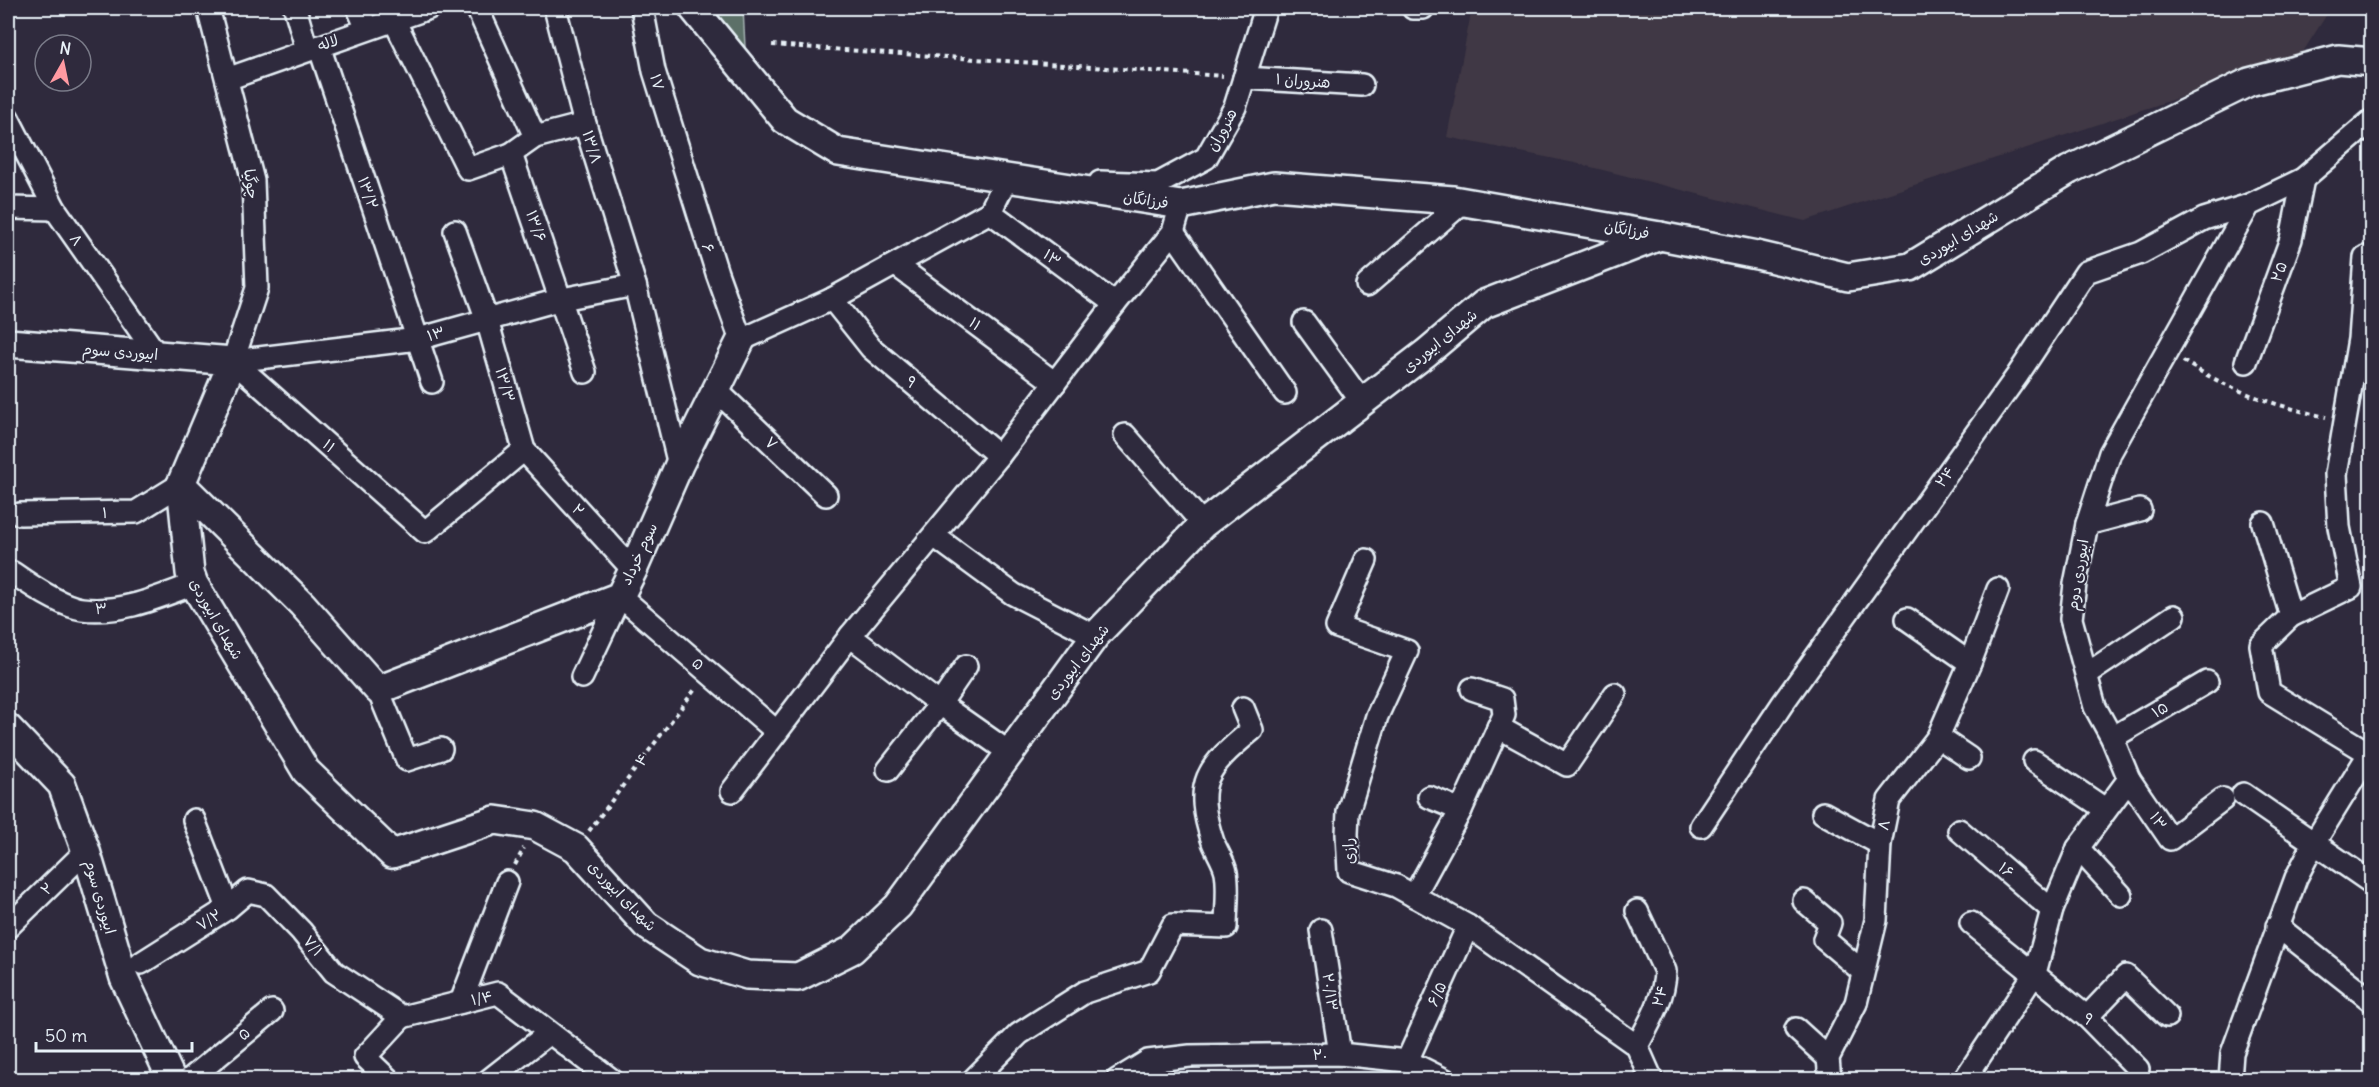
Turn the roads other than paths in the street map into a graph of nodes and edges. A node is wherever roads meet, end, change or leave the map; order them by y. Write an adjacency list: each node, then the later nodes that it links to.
1 (208, 8): 17 (street, چوگیا)
2 (295, 8): 14 (street, ۱۳/۲)
3 (358, 8): 13 (street)
4 (429, 8): 12 (street, لاله)
5 (477, 8): 22 (street)
6 (555, 8): 21 (street, ۱۳/۸)
7 (642, 8): 24 (street, ۱۷)
8 (693, 8): 25 (street, فرزانگان)
9 (1266, 8): 16 (street, هنروران)
10 (1413, 8): 11 (street)
11 (1423, 8)
12 (394, 20): 13 (street, لاله); 23 (street)
13 (367, 29): 14 (street, لاله)
14 (313, 48): 17 (street, لاله); 45 (street, ۱۳/۲)
15 (2372, 62): 35 (street, شهدای ابیوردی)
16 (1244, 78): 18 (street, هنروران ۱); 25 (street, هنروران)
17 (227, 79): 49 (street, چوگیا)
18 (1362, 85)
19 (8, 118): 31 (street, ۸)
20 (2372, 120): 26 (street)
21 (585, 124): 22 (street); 38 (street, ۱۳/۸)
22 (535, 138): 23 (street)
23 (511, 154): 40 (street, ۱۳/۶)
24 (679, 155): 46 (street, ۶)
25 (1007, 178): 28 (street, فرزانگان); 32 (street)
26 (2303, 179): 29 (street); 50 (street, ۲۵)
27 (1463, 202): 28 (street, فرزانگان); 35 (street, فرزانگان); 39 (street)
28 (1181, 205): 34 (street)
29 (2249, 205): 67 (street, ابیوردی دوم); 108 (street, ۲۴)
30 (8, 208): 31 (street)
31 (55, 209): 48 (street, ۸)
32 (990, 212): 37 (street); 42 (street, ۱۳)
33 (455, 231): 43 (street, ۱۳/۳)
34 (1173, 232): 42 (street); 55 (street)
35 (1660, 236): 56 (street, شهدای ابیوردی)
36 (2365, 257): 76 (street)
37 (896, 265): 41 (street); 53 (street, ۱۱)
38 (635, 285): 40 (street, ۱۳); 60 (street)
39 (1367, 285)
40 (562, 299): 43 (street, ۱۳); 51 (street, ۱۳/۶)
41 (832, 299): 46 (street); 59 (street, ۹)
42 (1115, 304): 53 (street)
43 (487, 320): 45 (street, ۱۳); 58 (street, ۱۳/۳)
44 (1304, 322): 56 (street)
45 (418, 339): 49 (street, ۱۳); 52 (street, ۱۳/۲)
46 (741, 340): 54 (street, سوم خرداد)
47 (8, 343): 48 (street, ابیوردی سوم)
48 (157, 355): 49 (street, ابیوردی سوم)
49 (233, 361): 58 (street, ۱۱); 61 (street, شهدای ابیوردی)
50 (2246, 362)
51 (585, 372)
52 (432, 382)
53 (1055, 383): 59 (street)
54 (716, 390): 60 (street, سوم خرداد); 62 (street, ۷)
55 (1286, 393)
56 (1362, 402): 66 (street, شهدای ابیوردی)
57 (1125, 435): 66 (street)
58 (524, 450): 70 (street, ۲)
59 (999, 456): 68 (street)
60 (679, 465): 70 (street, سوم خرداد)
61 (181, 484): 64 (street, ۱); 72 (street, شهدای ابیوردی); 86 (street)
62 (826, 495)
63 (2140, 510): 67 (street)
64 (20, 514)
65 (2263, 523): 76 (street)
66 (1203, 524): 79 (street, شهدای ابیوردی)
67 (2087, 524): 82 (street, ابیوردی دوم)
68 (934, 536): 78 (street); 79 (street)
69 (1366, 560): 117 (street, رازی)
70 (633, 570): 74 (street, سوم خرداد)
71 (13, 573): 72 (street, ۳)
72 (194, 584): 96 (street, شهدای ابیوردی)
73 (1998, 589): 80 (street, ۸)
74 (620, 596): 83 (street); 86 (street, سوم خرداد); 92 (street, ۵)
75 (2174, 616): 82 (street)
76 (2291, 616): 97 (street)
77 (1907, 619): 80 (street)
78 (850, 636): 88 (street); 92 (street)
79 (1095, 636): 96 (street, شهدای ابیوردی)
80 (1970, 663): 93 (street, ۸)
81 (966, 666): 88 (street)
82 (2087, 674): 94 (street, ابیوردی دوم)
83 (582, 677)
84 (2208, 682): 94 (street, ۱۵)
85 (1472, 689): 90 (street)
86 (378, 690): 95 (street)
87 (1615, 694): 90 (street)
88 (940, 704): 96 (street); 100 (street)
89 (1243, 708): 148 (street)
90 (1498, 727): 105 (street)
91 (8, 728): 113 (street, ابیوردی سوم)
92 (776, 731): 102 (street)
93 (1938, 737): 98 (street); 111 (street, ۸)
94 (2112, 738): 101 (street, ابیوردی دوم)
95 (441, 749)
96 (1010, 753)
97 (2370, 754): 110 (street)
98 (1969, 758)
99 (2034, 761): 104 (street)
100 (888, 770)
101 (2129, 779): 104 (street); 110 (street, ۱۳)
102 (732, 791)
103 (1429, 797): 105 (street)
104 (2105, 809): 112 (street)
105 (1461, 810): 117 (street)
106 (1823, 813): 111 (street)
107 (194, 820): 119 (street, ۷/۲)
108 (1701, 826)
109 (1959, 830): 121 (street, ۱۶)
110 (2314, 843): 115 (street); 124 (street)
111 (1880, 844): 128 (street, ۸)
112 (2078, 848): 116 (street); 121 (street)
113 (86, 851): 125 (street, ۲); 143 (street, ابیوردی سوم)
114 (507, 882): 131 (street)
115 (2372, 883)
116 (2121, 895)
117 (1414, 896): 123 (street, رازی)
118 (1804, 901): 128 (street)
119 (228, 908): 127 (street, ۷/۲); 134 (street, ۷/۱)
120 (1637, 910): 138 (street, ۲۴)
121 (2052, 910): 129 (street)
122 (1971, 923): 129 (street, ۹)
123 (1468, 926): 138 (street, رازی); 141 (street, ۶/۵)
124 (2277, 926): 130 (street); 154 (street)
125 (8, 927)
126 (1321, 930): 139 (street, ۲۰/۱۳)
127 (141, 963)
128 (1862, 971): 140 (street, ۸)
129 (2035, 973): 135 (street, ۹); 153 (street)
130 (2372, 1001)
131 (462, 1002): 134 (street, ۱/۴); 137 (street, ۱/۴)
132 (272, 1011): 144 (street, ۵)
133 (2168, 1016): 135 (street)
134 (402, 1017): 145 (street)
135 (2087, 1017): 142 (street, ۹)
136 (1796, 1029): 140 (street)
137 (549, 1033): 146 (street); 147 (street)
138 (1637, 1046): 151 (street)
139 (1340, 1054): 141 (street, ۲۰); 149 (street, ۲۰)
140 (1828, 1058): 152 (street)
141 (1407, 1061): 150 (street, ۲۰)
142 (2138, 1069)
143 (172, 1080)
144 (189, 1080)
145 (389, 1080)
146 (489, 1080)
147 (612, 1080)
148 (973, 1080)
149 (1117, 1080)
150 (1446, 1080)
151 (1652, 1080)
152 (1830, 1080)
153 (1964, 1080)
154 (2230, 1080)

